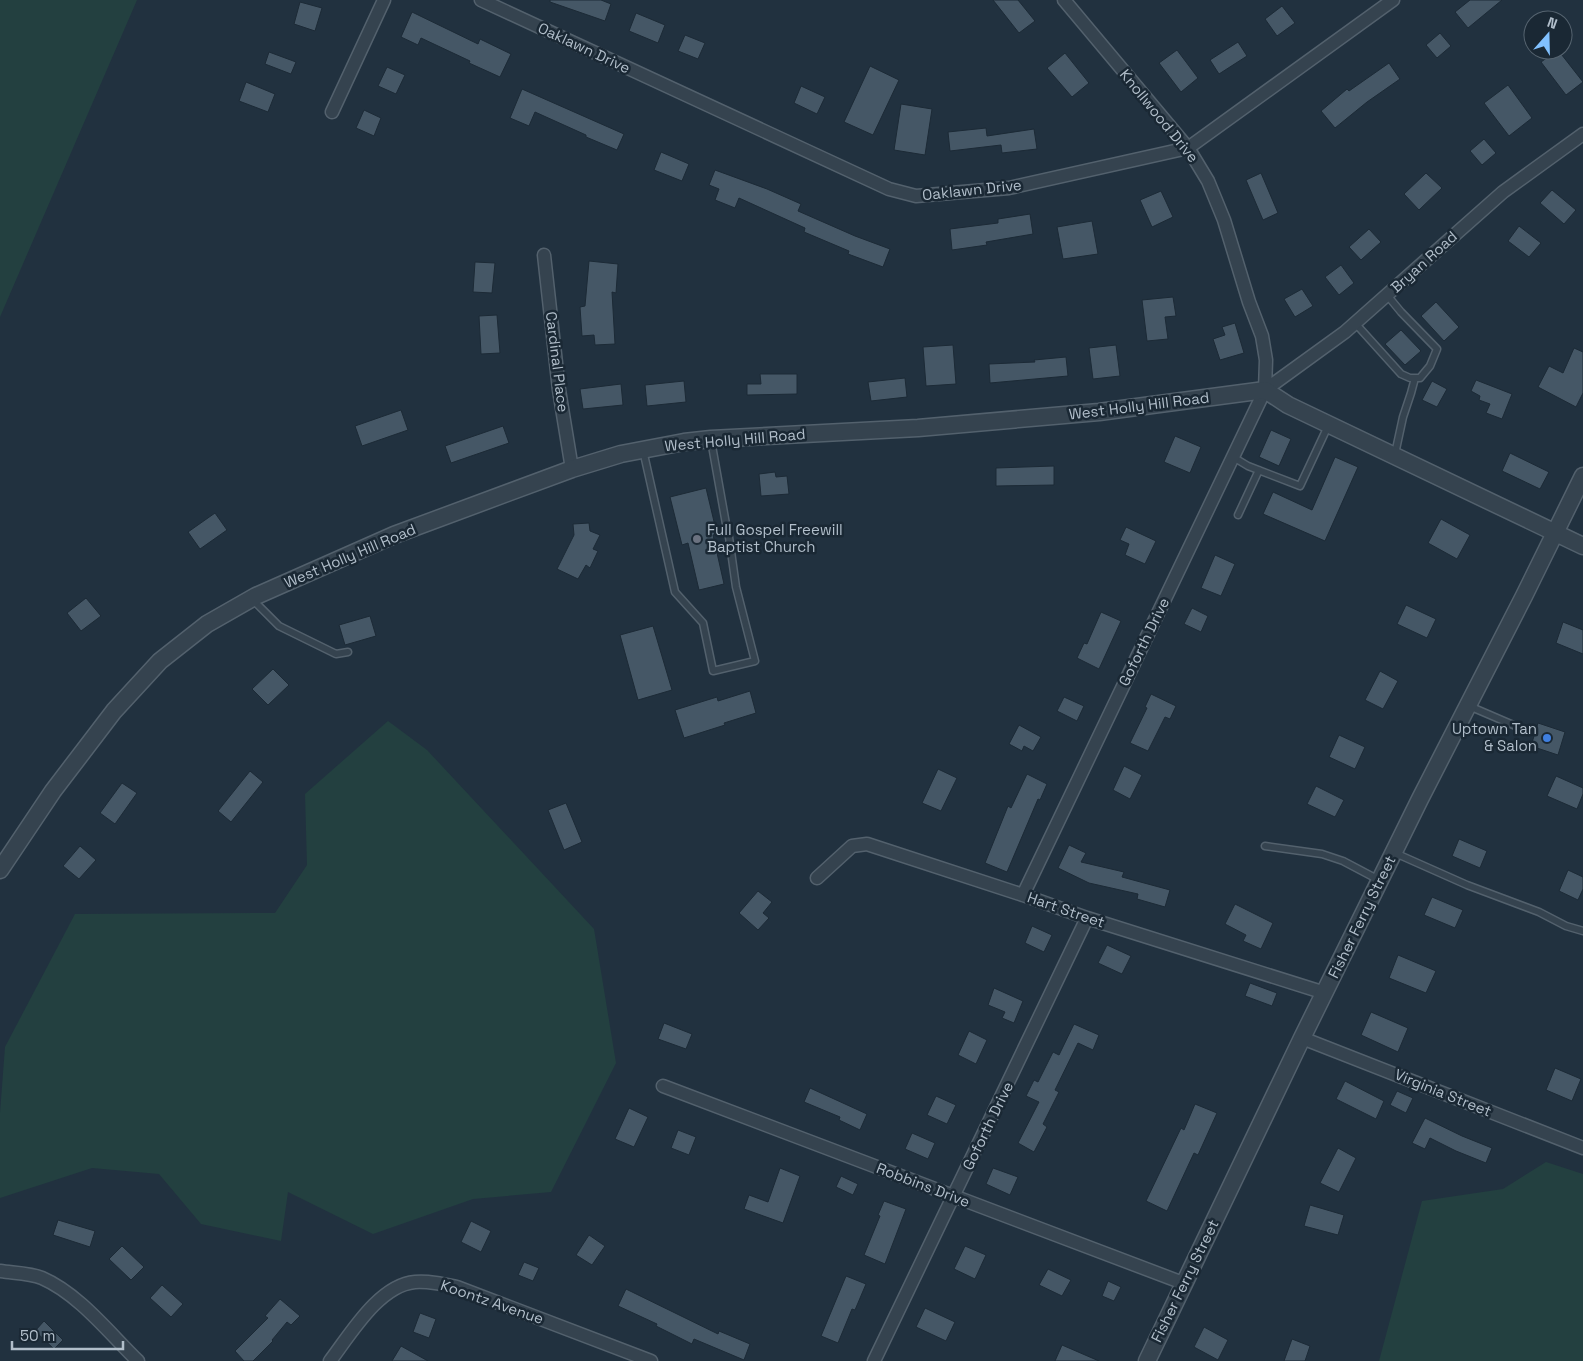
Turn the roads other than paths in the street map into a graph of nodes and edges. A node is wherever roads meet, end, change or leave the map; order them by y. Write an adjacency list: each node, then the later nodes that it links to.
1 (384, 0): 5 (street)
2 (481, 0): 7 (street, Oaklawn Drive)
3 (1064, 0): 7 (street, Knollwood Drive)
4 (1393, 0): 7 (street, Oaklawn Drive)
5 (332, 112)
6 (1583, 134): 9 (street, Bryan Road)
7 (1188, 148): 12 (street, Knollwood Drive)
8 (544, 255): 18 (street, Cardinal Place)
9 (1387, 295): 10 (street, Bryan Road); 11 (lane)
10 (1355, 323): 11 (lane); 12 (street, Bryan Road)
11 (1414, 378): 16 (lane)
12 (1265, 390): 13 (street); 14 (street, West Holly Hill Road); 17 (street, Goforth Drive)
13 (1329, 425): 16 (street); 19 (lane)
14 (711, 439): 15 (street, West Holly Hill Road); 22 (lane)
15 (643, 450): 18 (street, West Holly Hill Road); 24 (lane)
16 (1395, 456): 23 (street)
17 (1232, 457): 19 (lane); 35 (street, Goforth Drive)
18 (572, 469): 26 (street, West Holly Hill Road)
19 (1259, 470): 21 (lane)
20 (1583, 476): 23 (street, Fisher Ferry Street)
21 (1238, 515)
22 (726, 524)
23 (1555, 532): 25 (street); 28 (street, Fisher Ferry Street)
24 (730, 537)
25 (1583, 546)
26 (252, 599): 27 (lane); 32 (street, West Holly Hill Road)
27 (348, 652)
28 (1468, 705): 29 (lane); 31 (street, Fisher Ferry Street)
29 (1525, 730)
30 (1264, 846): 34 (lane)
31 (1394, 852): 34 (street, Fisher Ferry Street); 37 (lane)
32 (0, 870)
33 (817, 878): 35 (street, Hart Street)
34 (1380, 881): 38 (street, Fisher Ferry Street)
35 (1023, 895): 36 (street, Hart Street)
36 (1087, 918): 38 (street, Hart Street); 42 (street, Goforth Drive)
37 (1583, 931)
38 (1325, 993): 39 (street, Fisher Ferry Street)
39 (1302, 1038): 41 (street, Virginia Street); 44 (street, Fisher Ferry Street)
40 (663, 1086): 42 (street, Robbins Drive)
41 (1583, 1148)
42 (954, 1196): 44 (street, Robbins Drive); 49 (street, Goforth Drive)
43 (0, 1271): 46 (street)
44 (1183, 1283): 50 (street, Fisher Ferry Street)
45 (621, 1356): 47 (street, Koontz Avenue); 48 (street, Koontz Avenue)
46 (138, 1361)
47 (330, 1361)
48 (651, 1361)
49 (874, 1361)
50 (1147, 1361)

